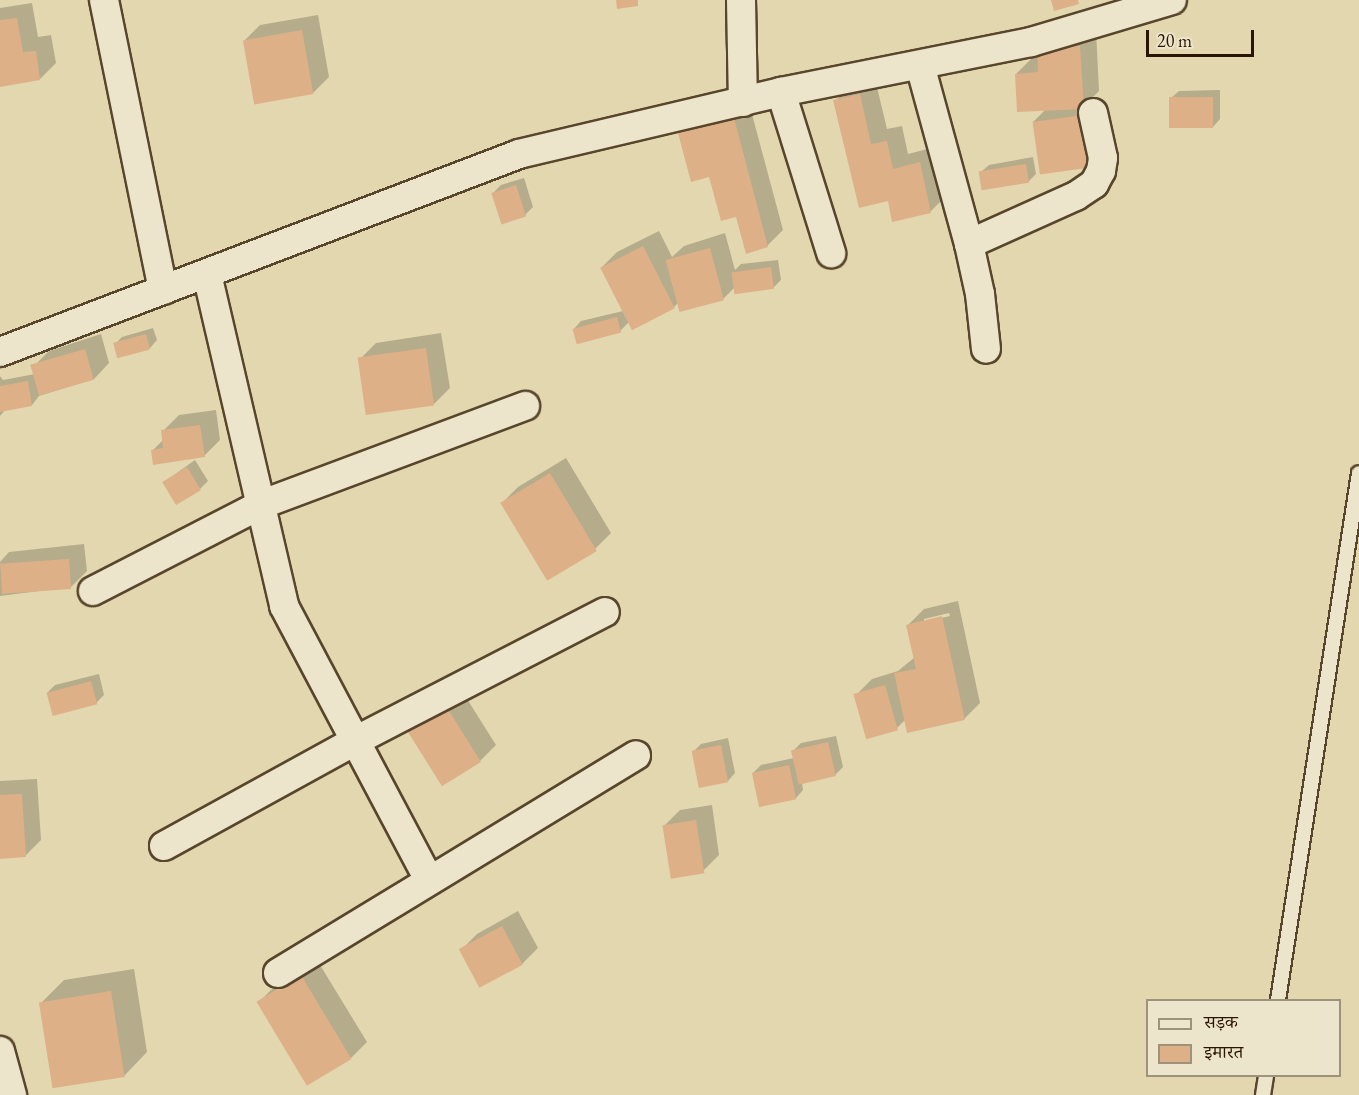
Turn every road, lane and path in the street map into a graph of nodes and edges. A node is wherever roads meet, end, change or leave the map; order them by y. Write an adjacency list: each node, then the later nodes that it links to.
1 (104, 0): 11 (street)
2 (741, 0): 6 (street)
3 (1172, 0): 4 (street)
4 (920, 65): 5 (street); 8 (street)
5 (781, 92): 6 (street); 9 (street)
6 (743, 102): 10 (street)
7 (1093, 112): 8 (street)
8 (969, 244): 12 (street)
9 (831, 253)
10 (207, 274): 11 (street); 16 (street)
11 (163, 290): 13 (street)
12 (986, 349)
13 (0, 352)
14 (525, 406): 16 (street)
15 (1359, 473): 24 (lane)
16 (260, 505): 17 (street); 19 (street)
17 (93, 591)
18 (605, 612): 19 (street)
19 (355, 741): 21 (street); 22 (street)
20 (636, 755): 22 (street)
21 (164, 846)
22 (429, 880): 23 (street)
23 (278, 973)
24 (1278, 999)
25 (0, 1051): 27 (street)
26 (1266, 1077): 28 (lane)
27 (12, 1095)
28 (1263, 1095)

